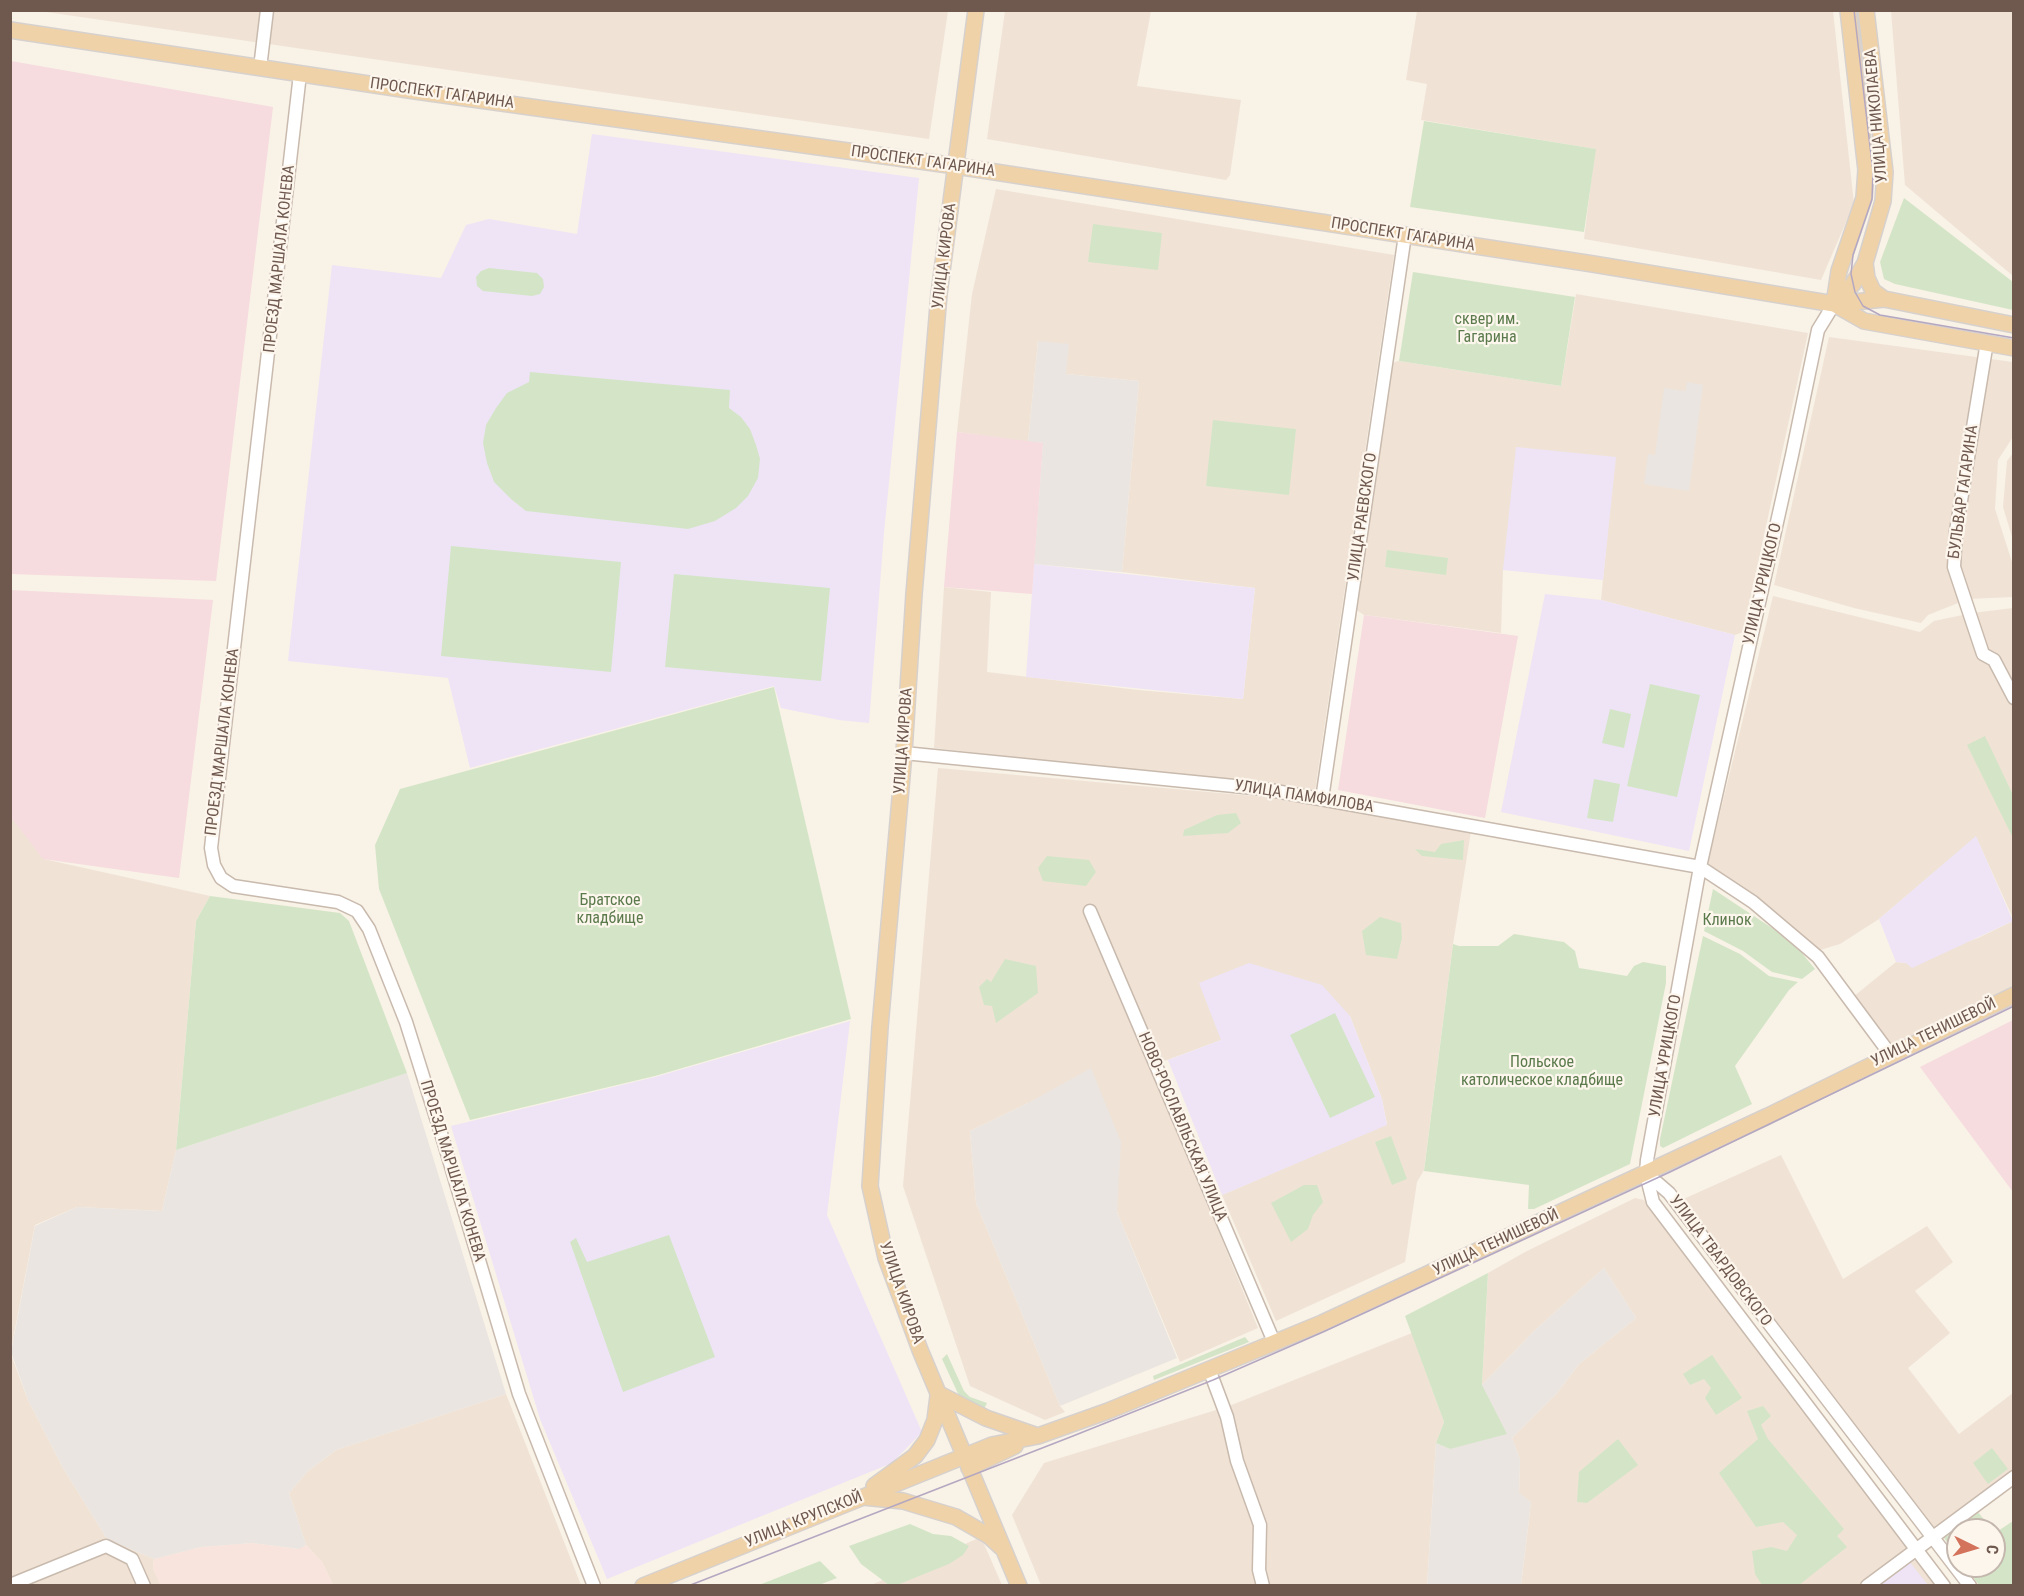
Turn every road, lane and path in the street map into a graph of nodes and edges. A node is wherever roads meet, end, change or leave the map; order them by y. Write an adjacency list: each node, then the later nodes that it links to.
1 (267, 10): 6 (street)
2 (976, 10): 8 (main road, УЛИЦА КИРОВА)
3 (1848, 10): 12 (main road, УЛИЦА НИКОЛАЕВА)
4 (1866, 10): 10 (main road, УЛИЦА НИКОЛАЕВА)
5 (10, 30): 6 (main road, ПРОСПЕКТ ГАГАРИНА)
6 (260, 68): 7 (main road, ПРОСПЕКТ ГАГАРИНА)
7 (300, 74): 8 (main road, ПРОСПЕКТ ГАГАРИНА); 38 (street, ПРОЕЗД МАРШАЛА КОНЕВА)
8 (956, 166): 9 (main road, ПРОСПЕКТ ГАГАРИНА); 17 (main road, УЛИЦА КИРОВА)
9 (1405, 235): 12 (main road, ПРОСПЕКТ ГАГАРИНА); 18 (street, УЛИЦА РАЕВСКОГО)
10 (1864, 263): 11 (main road); 12 (main road, УЛИЦА НИКОЛАЕВА)
11 (1884, 299): 12 (main road, ПРОСПЕКТ ГАГАРИНА); 13 (main road, ПРОСПЕКТ ГАГАРИНА)
12 (1834, 304): 14 (main road, ПРОСПЕКТ ГАГАРИНА); 19 (street, УЛИЦА УРИЦКОГО)
13 (2013, 325)
14 (1987, 342): 15 (main road, ПРОСПЕКТ ГАГАРИНА); 16 (street, БУЛЬВАР ГАГАРИНА)
15 (2013, 348)
16 (2013, 698)
17 (904, 753): 18 (street, УЛИЦА ПАМФИЛОВА); 28 (main road, УЛИЦА КИРОВА)
18 (1322, 799): 19 (street, УЛИЦА ПАМФИЛОВА)
19 (1701, 867): 22 (street); 23 (street, УЛИЦА УРИЦКОГО)
20 (1090, 911): 24 (street, НОВО-РОСЛАВЛЬСКАЯ УЛИЦА)
21 (2013, 995): 22 (main road, УЛИЦА ТЕНИШЕВОЙ)
22 (1890, 1054): 23 (main road, УЛИЦА ТЕНИШЕВОЙ)
23 (1646, 1174): 24 (main road, УЛИЦА ТЕНИШЕВОЙ); 26 (street, УЛИЦА ТВАРДОВСКОГО); 27 (street, УЛИЦА ТВАРДОВСКОГО)
24 (1274, 1342): 25 (main road, УЛИЦА ТЕНИШЕВОЙ)
25 (1209, 1369): 29 (main road, УЛИЦА ТЕНИШЕВОЙ); 41 (street)
26 (1812, 1382): 27 (street); 33 (street, УЛИЦА ТВАРДОВСКОГО)
27 (1796, 1392): 35 (street, УЛИЦА ТВАРДОВСКОГО)
28 (939, 1394): 29 (main road); 30 (main road, УЛИЦА КИРОВА); 32 (main road)
29 (1038, 1436): 30 (main road, УЛИЦА ТЕНИШЕВОЙ)
30 (967, 1462): 32 (main road, УЛИЦА КРУПСКОЙ); 34 (main road, УЛИЦА КИРОВА)
31 (2013, 1477): 33 (street)
32 (860, 1497): 34 (main road); 39 (main road, УЛИЦА КРУПСКОЙ)
33 (1934, 1537): 35 (street); 44 (street, УЛИЦА ТВАРДОВСКОГО)
34 (1004, 1549): 40 (main road, УЛИЦА КИРОВА)
35 (1916, 1549): 42 (street); 43 (street, УЛИЦА ТВАРДОВСКОГО)
36 (10, 1585): 37 (street)
37 (144, 1586)
38 (594, 1586)
39 (643, 1586)
40 (1019, 1586)
41 (1263, 1586)
42 (1867, 1586)
43 (1944, 1586)
44 (1970, 1586)

